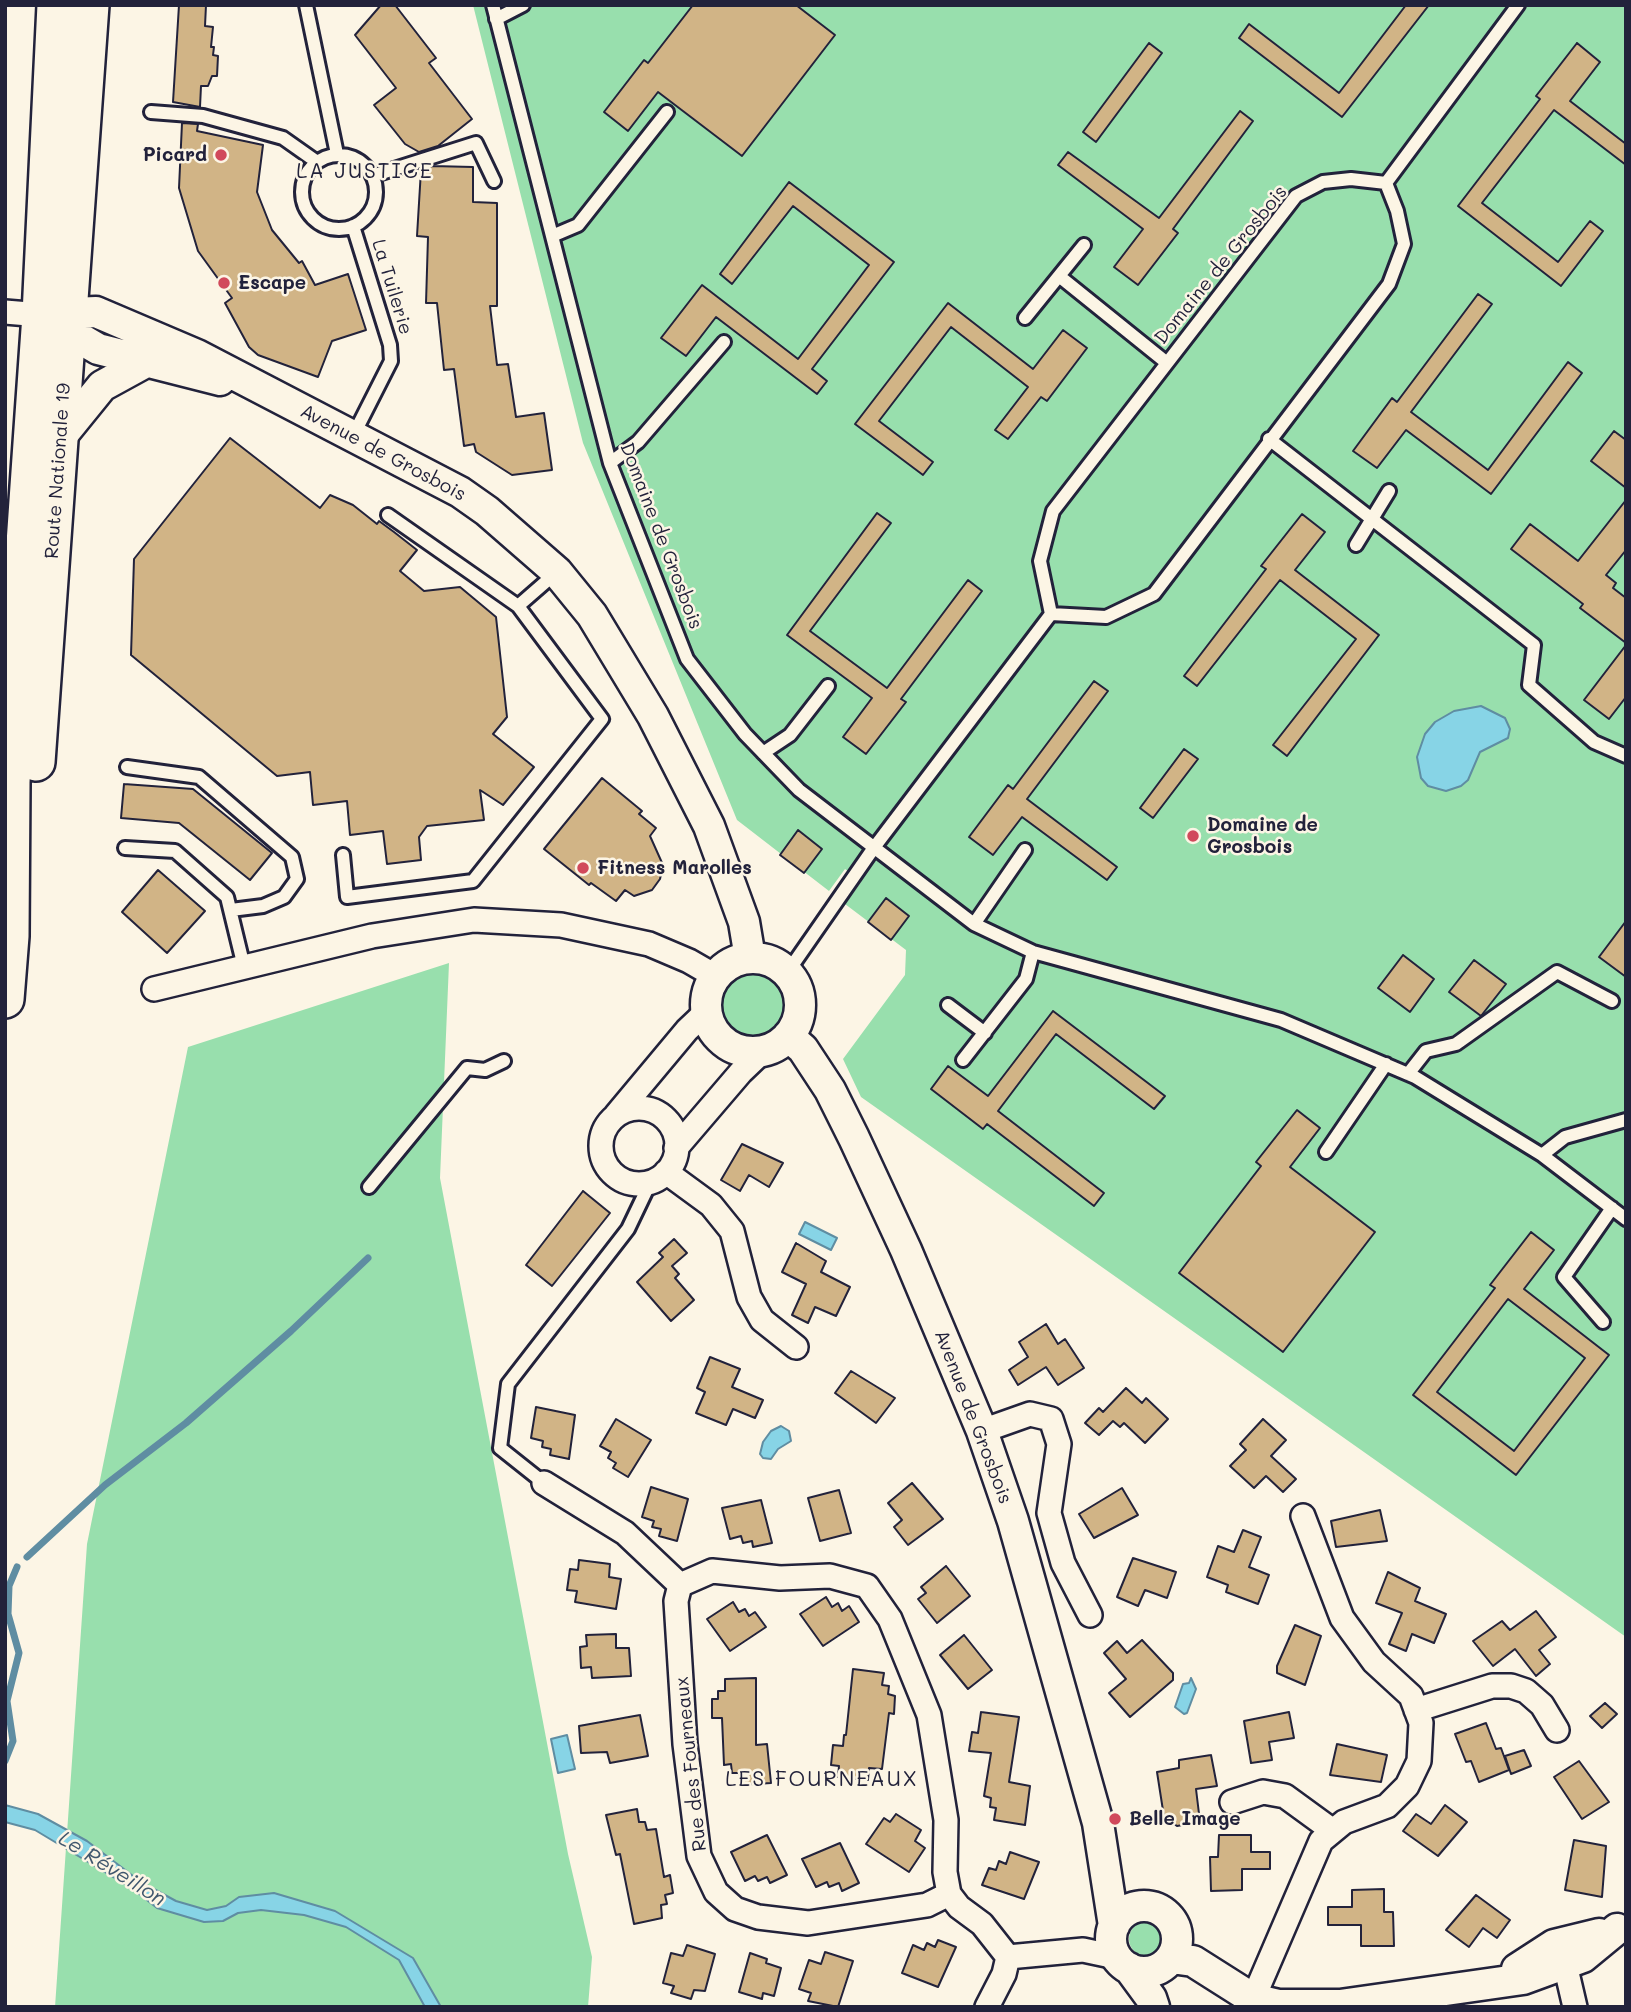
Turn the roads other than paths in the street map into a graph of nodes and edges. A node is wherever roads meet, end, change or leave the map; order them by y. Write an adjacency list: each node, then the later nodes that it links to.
1 (56, 5): 19 (main road, Route Nationale 19)
2 (90, 5): 19 (main road, Route Nationale 19)
3 (306, 5): 10 (lane)
4 (493, 5): 7 (lane, Domaine de Grosbois)
5 (523, 5): 7 (lane)
6 (1518, 5): 14 (lane)
7 (496, 19): 16 (lane, Domaine de Grosbois)
8 (151, 112): 11 (lane)
9 (667, 112): 16 (lane)
10 (337, 154): 11 (lane); 12 (lane)
11 (317, 162): 15 (lane)
12 (372, 176): 13 (lane); 15 (lane)
13 (494, 181)
14 (1386, 183): 24 (lane, Domaine de Grosbois); 28 (lane)
15 (353, 226): 26 (lane, La Tuilerie)
16 (552, 236): 29 (lane, Domaine de Grosbois)
17 (1084, 245): 18 (lane)
18 (1059, 276): 21 (lane); 24 (lane)
19 (69, 311): 20 (street); 23 (street, Avenue de Grosbois); 25 (street, Avenue de Grosbois); 27 (main road, Route Nationale 19); 48 (main road, Route Nationale 19)
20 (5, 312)
21 (1025, 318)
22 (724, 342): 29 (lane)
23 (144, 363): 25 (street, Avenue de Grosbois); 27 (street)
24 (1167, 363): 36 (lane, Domaine de Grosbois)
25 (267, 394): 26 (street, Avenue de Grosbois)
26 (353, 436): 34 (street, Avenue de Grosbois)
27 (60, 439): 48 (main road, Route Nationale 19)
28 (1269, 439): 32 (lane); 36 (lane)
29 (610, 463): 38 (lane, Domaine de Grosbois)
30 (1389, 491): 32 (lane)
31 (388, 515): 35 (lane)
32 (1371, 520): 33 (lane); 39 (lane)
33 (1356, 545)
34 (557, 572): 35 (lane); 41 (street, Avenue de Grosbois)
35 (518, 606): 45 (lane)
36 (1051, 614): 43 (lane)
37 (828, 686): 38 (lane)
38 (763, 753): 43 (lane, Domaine de Grosbois)
39 (1626, 756)
40 (127, 768): 46 (lane)
41 (709, 826): 50 (street, Avenue de Grosbois); 52 (street, Avenue de Grosbois)
42 (125, 848): 46 (lane)
43 (873, 849): 47 (lane, Domaine de Grosbois); 52 (lane)
44 (1025, 850): 47 (lane)
45 (343, 855)
46 (230, 910): 51 (lane)
47 (974, 924): 49 (lane, Domaine de Grosbois)
48 (10, 936): 55 (main road, Route Nationale 19)
49 (1033, 952): 59 (lane); 64 (lane, Domaine de Grosbois)
50 (750, 958): 52 (street); 53 (street)
51 (244, 967): 53 (street); 54 (street)
52 (783, 970): 60 (street)
53 (715, 976): 58 (street)
54 (155, 989)
55 (5, 999)
56 (1612, 1001): 65 (lane)
57 (948, 1005): 59 (lane)
58 (706, 1012): 61 (street); 67 (street)
59 (985, 1033): 62 (lane)
60 (788, 1036): 61 (street); 77 (street, Avenue de Grosbois)
61 (763, 1051): 68 (street)
62 (963, 1060)
63 (504, 1061): 72 (lane)
64 (1386, 1065): 65 (lane, Domaine de Grosbois); 69 (lane)
65 (1408, 1074): 70 (lane, Domaine de Grosbois)
66 (1626, 1120): 70 (lane)
67 (608, 1124): 68 (street); 71 (street)
68 (677, 1147): 71 (street)
69 (1326, 1152)
70 (1542, 1155): 73 (lane, Domaine de Grosbois)
71 (658, 1177): 76 (street); 78 (lane)
72 (369, 1187)
73 (1612, 1208): 74 (lane, Domaine de Grosbois); 75 (lane)
74 (1626, 1219)
75 (1603, 1322)
76 (796, 1347)
77 (982, 1431): 81 (street); 85 (street, Avenue de Grosbois)
78 (544, 1483): 80 (street)
79 (1303, 1516): 82 (street)
80 (680, 1585): 87 (street); 87 (street, Rue des Fourneaux)
81 (1090, 1615)
82 (1416, 1710): 83 (street); 86 (street)
83 (1557, 1730)
84 (1232, 1802): 86 (street)
85 (1098, 1823): 88 (street, Avenue de Grosbois); 91 (street, Avenue de Grosbois)
86 (1332, 1831): 95 (street)
87 (948, 1894): 93 (street)
88 (1145, 1906): 89 (street); 91 (street)
89 (1175, 1927): 94 (street); 95 (street)
90 (1621, 1927): 92 (street)
91 (1110, 1948): 93 (street); 94 (street); 96 (street, Avenue de Grosbois)
92 (1559, 1955): 97 (street); 99 (street)
93 (1008, 1956): 98 (street)
94 (1166, 1962): 95 (street); 96 (street, Avenue de Grosbois)
95 (1257, 1991): 97 (street)
96 (1153, 2002)
97 (1313, 2006)
98 (987, 2007)
99 (1575, 2007)

